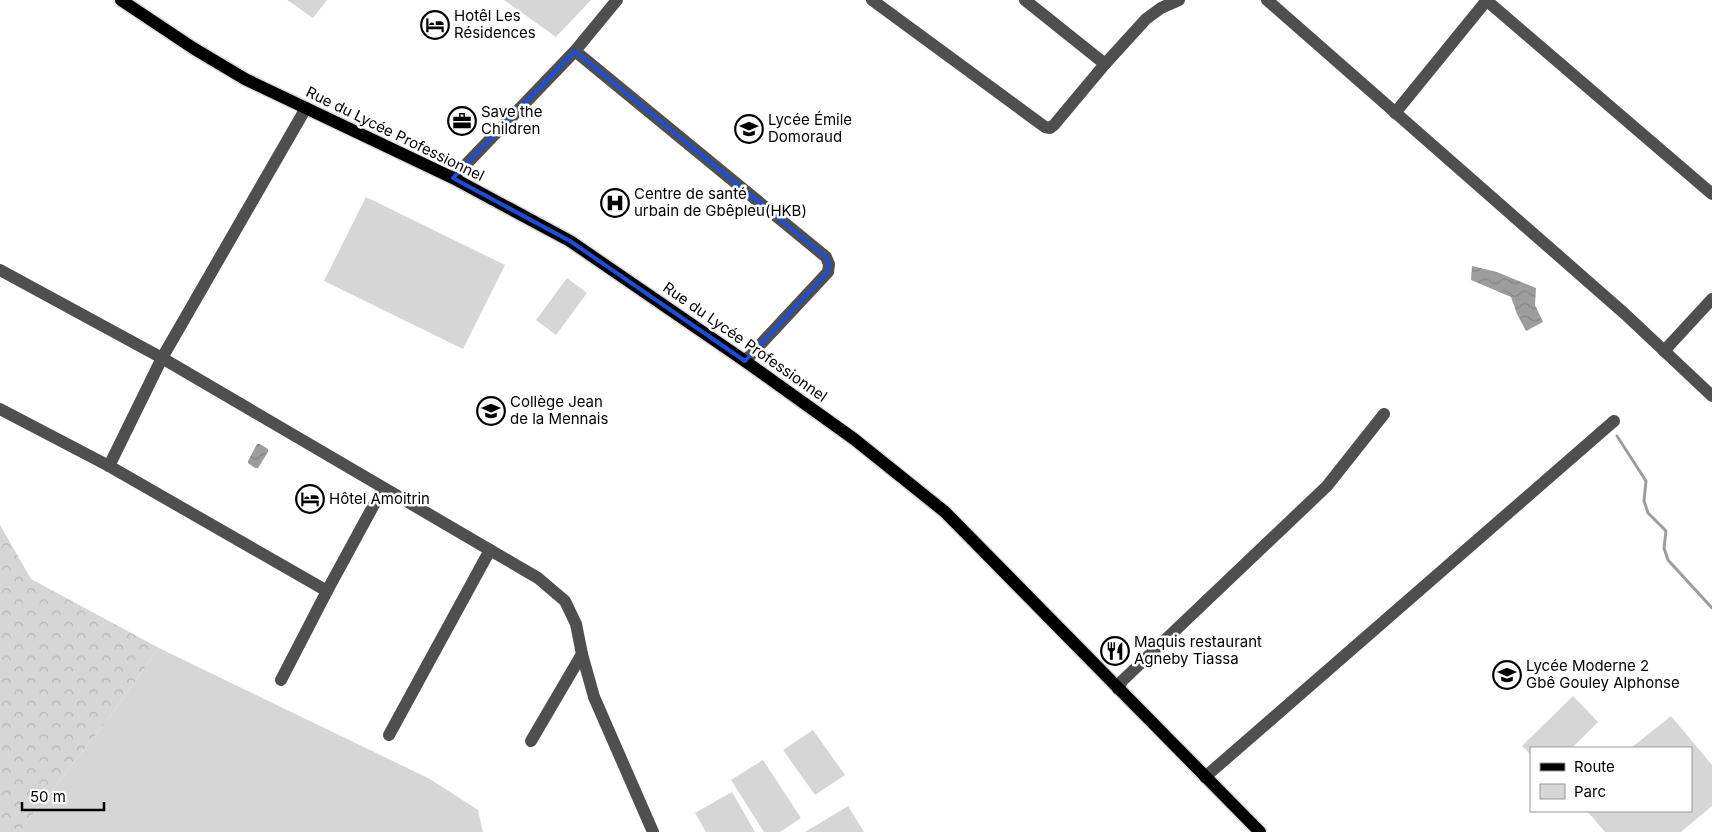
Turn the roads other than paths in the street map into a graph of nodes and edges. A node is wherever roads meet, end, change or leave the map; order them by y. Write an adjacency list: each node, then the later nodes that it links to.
1 (121, 0): 10 (main road, Rue du Lycée Professionnel)
2 (617, 0): 8 (street)
3 (872, 0): 9 (street)
4 (1025, 0): 9 (street)
5 (1179, 0): 9 (street)
6 (1266, 0): 11 (street)
7 (1486, 0): 11 (street); 13 (street)
8 (574, 51): 12 (street); 18 (street)
9 (1105, 64)
10 (306, 108): 12 (main road, Rue du Lycée Professionnel); 17 (street)
11 (1395, 113): 16 (street)
12 (453, 178): 18 (main road, Rue du Lycée Professionnel)
13 (1712, 194)
14 (0, 270): 17 (street)
15 (1712, 299): 16 (street)
16 (1664, 350): 19 (street)
17 (162, 358): 23 (street); 24 (street)
18 (745, 361): 29 (main road, Rue du Lycée Professionnel)
19 (1712, 396)
20 (0, 409): 23 (street)
21 (1384, 414): 29 (street)
22 (1614, 421): 32 (street)
23 (109, 466): 26 (street)
24 (383, 488): 25 (street); 26 (street)
25 (490, 550): 27 (street); 30 (street)
26 (327, 590): 28 (street)
27 (582, 654): 31 (street); 33 (street)
28 (281, 680)
29 (1118, 685): 32 (main road, Rue du Lycée Professionnel)
30 (389, 735)
31 (531, 741)
32 (1205, 777): 34 (main road, Rue du Lycée Professionnel)
33 (653, 832)
34 (1260, 832)

